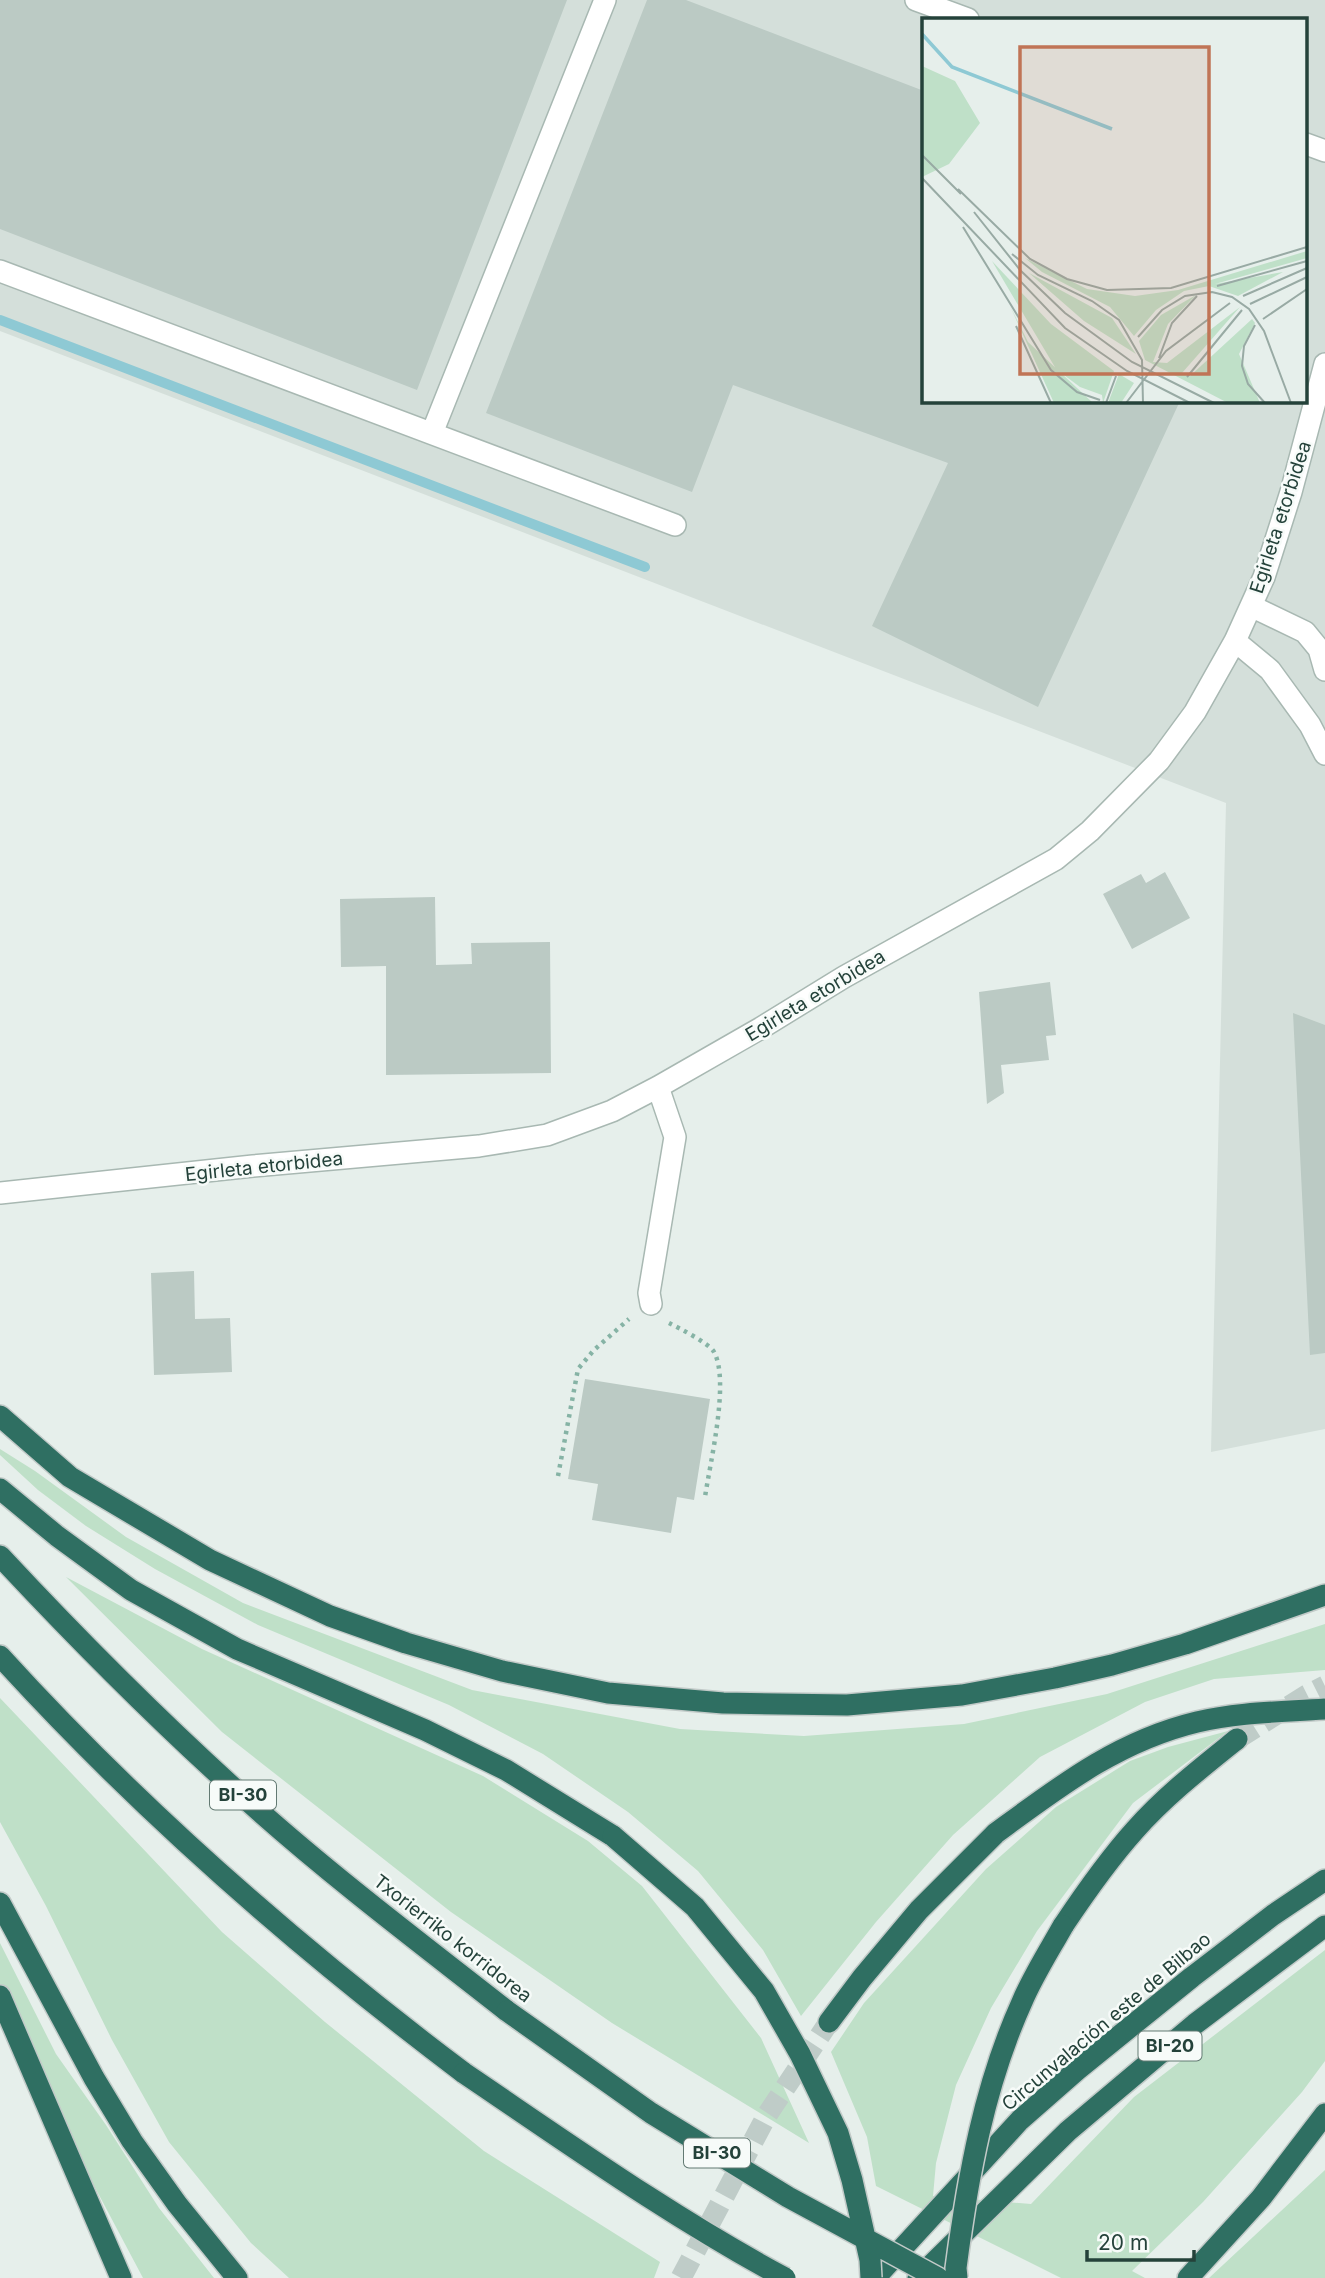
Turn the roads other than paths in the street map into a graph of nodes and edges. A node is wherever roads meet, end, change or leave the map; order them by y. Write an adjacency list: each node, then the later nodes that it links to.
1 (605, 0): 8 (street)
2 (916, 0): 3 (street)
3 (965, 18)
4 (1308, 145): 5 (street)
5 (1325, 151)
6 (0, 271): 8 (street)
7 (1325, 364): 10 (street, Egirleta etorbidea)
8 (432, 433): 9 (street)
9 (675, 525)
10 (1251, 606): 11 (street, Egirleta etorbidea); 12 (street)
11 (1235, 640): 13 (street); 14 (street, Egirleta etorbidea)
12 (1325, 670)
13 (1325, 754)
14 (658, 1087): 15 (street, Egirleta etorbidea); 16 (street)
15 (0, 1193)
16 (650, 1304)
17 (0, 1416): 20 (highway)
18 (0, 1489): 33 (highway, bridge)
19 (0, 1556): 35 (highway, Txorierriko korridorea / BI-30, bridge)
20 (1325, 1595)
21 (0, 1656): 32 (highway, bridge)
22 (1325, 1709): 28 (highway, bridge)
23 (1237, 1739): 36 (highway, bridge)
24 (1325, 1880): 33 (highway, Circunvalación este de Bilbao / BI-20)
25 (0, 1903): 31 (highway)
26 (1325, 1926): 34 (highway, BI-20)
27 (0, 1996): 30 (highway)
28 (830, 2022)
29 (1325, 2114): 37 (highway)
30 (121, 2278)
31 (237, 2278)
32 (785, 2278)
33 (873, 2278)
34 (918, 2278)
35 (938, 2278)
36 (957, 2278)
37 (1188, 2278)

